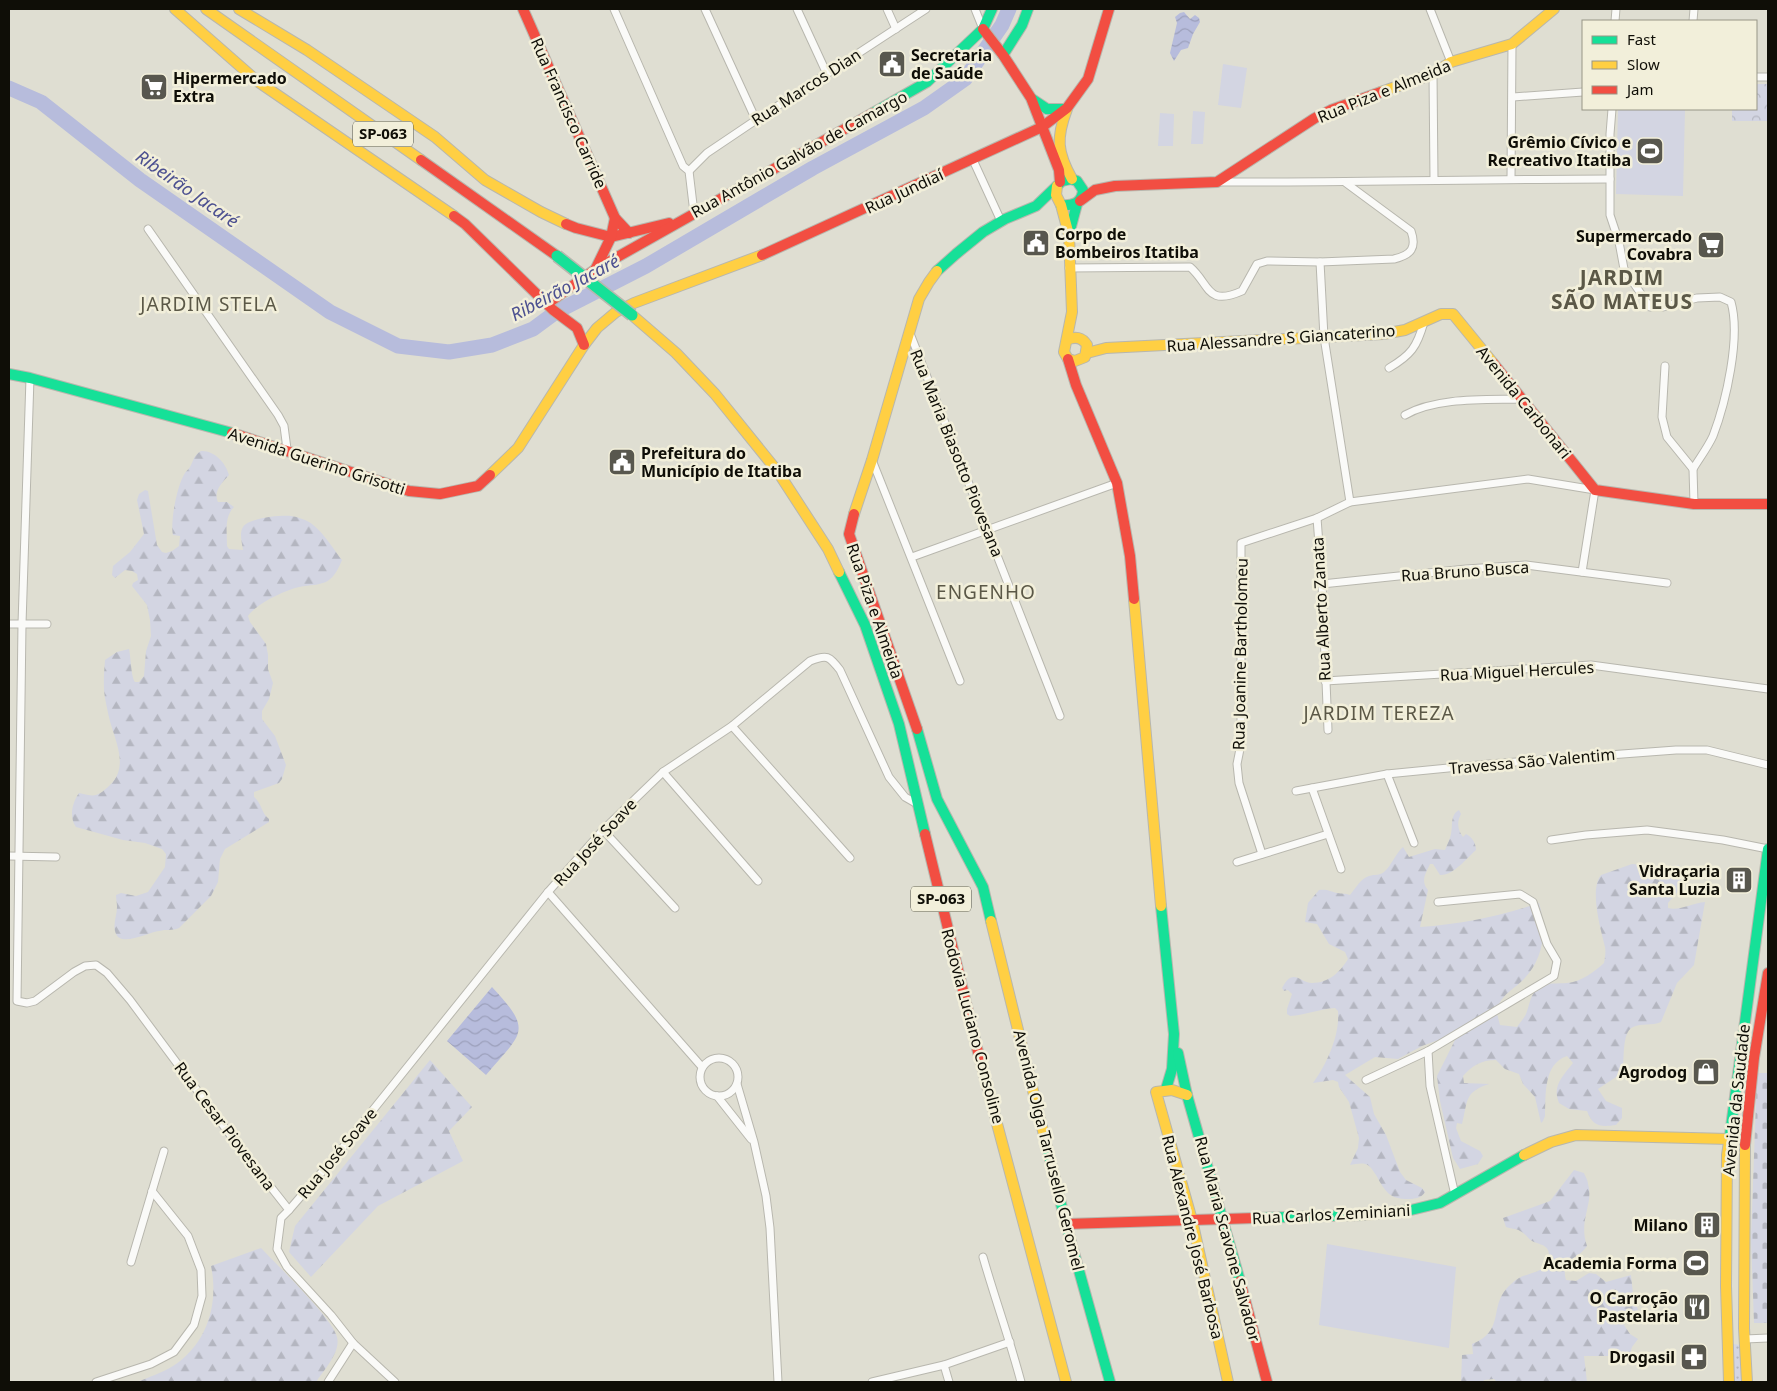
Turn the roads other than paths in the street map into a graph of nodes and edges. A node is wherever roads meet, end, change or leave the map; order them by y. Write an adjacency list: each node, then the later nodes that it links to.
1 (175, 9): 55 (main road)
2 (239, 9): 50 (main road, Rua Antônio Galvão de Camargo)
3 (523, 9): 44 (main road, Rua Francisco Carride)
4 (614, 9): 31 (street)
5 (705, 9): 28 (street)
6 (797, 9): 21 (street)
7 (887, 9): 16 (street)
8 (926, 9): 16 (street, Rua Marcos Dian)
9 (975, 9): 17 (street)
10 (992, 9): 17 (main road)
11 (1028, 9): 19 (main road)
12 (1110, 9): 26 (main road, Rua Jundiaí)
13 (1430, 9): 20 (street)
14 (1554, 9): 18 (main road, Rua Piza e Almeida)
15 (206, 10): 100 (main road, Rodovia Luciano Consoline / SP-063, bridge)
16 (896, 29): 21 (street, Rua Marcos Dian)
17 (985, 32): 19 (main road); 43 (main road, Rua Antônio Galvão de Camargo)
18 (1512, 44): 20 (main road, Rua Piza e Almeida); 25 (street)
19 (1001, 53): 24 (main road)
20 (1451, 62): 22 (main road, Rua Piza e Almeida)
21 (827, 74): 28 (street, Rua Marcos Dian)
22 (1433, 74): 35 (street); 36 (main road, Rua Piza e Almeida)
23 (1582, 92): 25 (street)
24 (1031, 98): 26 (main road); 29 (main road)
25 (1513, 98): 32 (street)
26 (1067, 108): 29 (main road, Rua Jundiaí); 34 (main road)
27 (1612, 110): 33 (street)
28 (756, 120): 31 (street, Rua Marcos Dian)
29 (1042, 127): 30 (main road, Rua Jundiaí); 38 (main road)
30 (973, 160): 46 (street); 54 (main road, Rua Jundiaí)
31 (689, 170): 43 (street)
32 (1511, 179): 33 (street); 35 (street)
33 (1610, 179): 74 (street)
34 (1075, 180): 38 (main road); 39 (main road); 40 (main road)
35 (1434, 180): 37 (street)
36 (1217, 182): 37 (street); 39 (main road)
37 (1346, 183): 51 (street)
38 (1059, 184): 41 (main road); 42 (main road)
39 (1115, 186): 40 (main road)
40 (1079, 202): 41 (main road); 49 (main road)
41 (1060, 204): 42 (main road); 49 (main road)
42 (1036, 206): 46 (main road, Rua Piza e Almeida)
43 (694, 213): 45 (main road, Rua Antônio Galvão de Camargo)
44 (614, 218): 48 (main road, Rua Francisco Carride); 50 (main road)
45 (682, 220): 48 (main road, Rua Antônio Galvão de Camargo); 53 (main road, Rua Antônio Galvão de Camargo)
46 (1001, 221): 60 (main road, Rua Piza e Almeida)
47 (148, 229): 72 (street)
48 (628, 233): 50 (main road, Rua Antônio Galvão de Camargo)
49 (1069, 236): 52 (main road)
50 (611, 237): 53 (main road)
51 (1320, 262): 52 (street); 61 (street)
52 (1069, 268): 63 (main road)
53 (596, 269): 55 (main road, Rua Antônio Galvão de Camargo)
54 (634, 303): 59 (main road, Avenida Guerino Grisotti)
55 (550, 307): 58 (main road)
56 (1453, 314): 57 (main road, Rua Alessandre S Giancaterino); 70 (main road, Avenida Carbonari)
57 (1424, 322): 61 (main road, Rua Alessandre S Giancaterino); 66 (street)
58 (577, 328): 59 (main road); 62 (main road)
59 (597, 328): 62 (main road, Avenida Guerino Grisotti)
60 (909, 330): 73 (main road, Rua Piza e Almeida); 81 (street, Rua Maria Biasotto Piovesana)
61 (1324, 337): 63 (main road, Rua Alessandre S Giancaterino); 77 (street)
62 (584, 345): 72 (main road, Avenida Guerino Grisotti)
63 (1080, 346): 64 (main road, Rua Alessandre S Giancaterino); 64 (main road); 69 (main road)
64 (1068, 359): 69 (main road)
65 (1665, 366): 74 (street)
66 (1389, 368)
67 (9, 374): 68 (main road, Avenida Guerino Grisotti)
68 (30, 378): 72 (main road, Avenida Guerino Grisotti); 87 (street)
69 (1076, 385): 75 (main road)
70 (1522, 399): 71 (street); 76 (main road, Avenida Carbonari)
71 (1405, 415)
72 (287, 449)
73 (872, 460): 82 (street); 118 (main road, Rua Piza e Almeida)
74 (1693, 470): 78 (street)
75 (1117, 484): 81 (street); 121 (main road)
76 (1595, 490): 77 (street, Rua Joanine Bartholomeu); 78 (main road); 83 (street)
77 (1350, 502): 80 (street, Rua Joanine Bartholomeu)
78 (1694, 504): 79 (main road)
79 (1768, 504)
80 (1317, 518): 85 (street, Rua Alberto Zanata); 106 (street, Rua Joanine Bartholomeu)
81 (988, 530): 82 (street); 92 (street, Rua Maria Biasotto Piovesana)
82 (912, 557): 90 (street)
83 (1582, 572): 84 (street, Rua Bruno Busca); 85 (street, Rua Bruno Busca)
84 (1667, 583)
85 (1322, 584): 89 (street, Rua Alberto Zanata)
86 (9, 624): 87 (street)
87 (22, 624): 88 (street); 108 (street)
88 (47, 624)
89 (1324, 681): 91 (street, Rua Miguel Hercules); 94 (street, Rua Alberto Zanata)
90 (960, 682)
91 (1768, 689)
92 (1060, 716)
93 (732, 726): 96 (street, Rua José Soave); 100 (street, Rua José Soave); 110 (street)
94 (1328, 730)
95 (1768, 765): 97 (street, Travessa São Valentim)
96 (663, 772): 101 (street, Rua José Soave); 113 (street)
97 (1387, 774): 98 (street, Travessa São Valentim); 104 (street)
98 (1312, 788): 99 (street, Travessa São Valentim); 102 (street)
99 (1296, 791)
100 (919, 805): 157 (main road, Rodovia Luciano Consoline / SP-063)
101 (603, 830): 114 (street, Rua José Soave); 117 (street)
102 (1328, 834): 106 (street); 112 (street)
103 (1551, 840): 105 (street)
104 (1414, 843)
105 (1768, 849): 115 (main road, Avenida da Saudade)
106 (1262, 854): 111 (street)
107 (9, 856): 108 (street)
108 (20, 856): 109 (street); 134 (street, Rua Cesar Piovesana)
109 (56, 857)
110 (850, 858)
111 (1237, 862)
112 (1342, 869)
113 (758, 881)
114 (548, 892): 123 (street); 134 (street, Rua José Soave)
115 (1765, 894): 129 (main road, Avenida da Saudade)
116 (1438, 902): 122 (street)
117 (675, 908)
118 (992, 917): 137 (main road, Avenida Olga Tarrusello Geromel)
119 (1768, 973): 120 (main road, Avenida da Saudade)
120 (1766, 995): 139 (main road, Avenida da Saudade)
121 (1174, 1034): 126 (main road); 127 (main road, Rua Maria Scavone Salvador)
122 (1428, 1052): 124 (street); 133 (street)
123 (702, 1067): 125 (street); 128 (street)
124 (1366, 1080)
125 (737, 1084): 128 (street); 130 (street)
126 (1161, 1091): 127 (main road); 135 (main road, Rua Alexandre José Barbosa)
127 (1187, 1095): 136 (main road, Rua Maria Scavone Salvador)
128 (717, 1096): 130 (street)
129 (1729, 1138): 133 (main road, Rua Carlos Zeminiani); 138 (main road, Avenida da Saudade)
130 (754, 1142): 153 (street)
131 (164, 1151): 132 (street)
132 (152, 1191): 141 (street); 150 (street)
133 (1455, 1195): 136 (main road, Rua Carlos Zeminiani)
134 (289, 1210): 148 (street)
135 (1192, 1220): 136 (main road, Rua Carlos Zeminiani); 137 (main road, Rua Carlos Zeminiani); 159 (main road, Rua Alexandre José Barbosa)
136 (1224, 1220): 160 (main road, Rua Maria Scavone Salvador)
137 (1066, 1224): 158 (main road, Avenida Olga Tarrusello Geromel)
138 (1726, 1253): 139 (main road); 142 (main road, Avenida da Saudade)
139 (1743, 1255): 143 (main road, Avenida da Saudade)
140 (983, 1257): 147 (street)
141 (131, 1262)
142 (1726, 1286): 143 (main road); 144 (main road, Avenida da Saudade)
143 (1744, 1286): 145 (main road, Avenida da Saudade)
144 (1727, 1328): 145 (main road); 161 (main road, Avenida da Saudade)
145 (1745, 1338): 146 (street); 162 (main road, Avenida da Saudade)
146 (1768, 1338)
147 (1010, 1342): 149 (street); 156 (street)
148 (353, 1343): 151 (street); 152 (street)
149 (944, 1365): 154 (street); 155 (street)
150 (96, 1382)
151 (328, 1382)
152 (395, 1382)
153 (778, 1382)
154 (872, 1382)
155 (949, 1382)
156 (1020, 1382)
157 (1066, 1382)
158 (1110, 1382)
159 (1228, 1382)
160 (1267, 1382)
161 (1729, 1382)
162 (1747, 1382)

